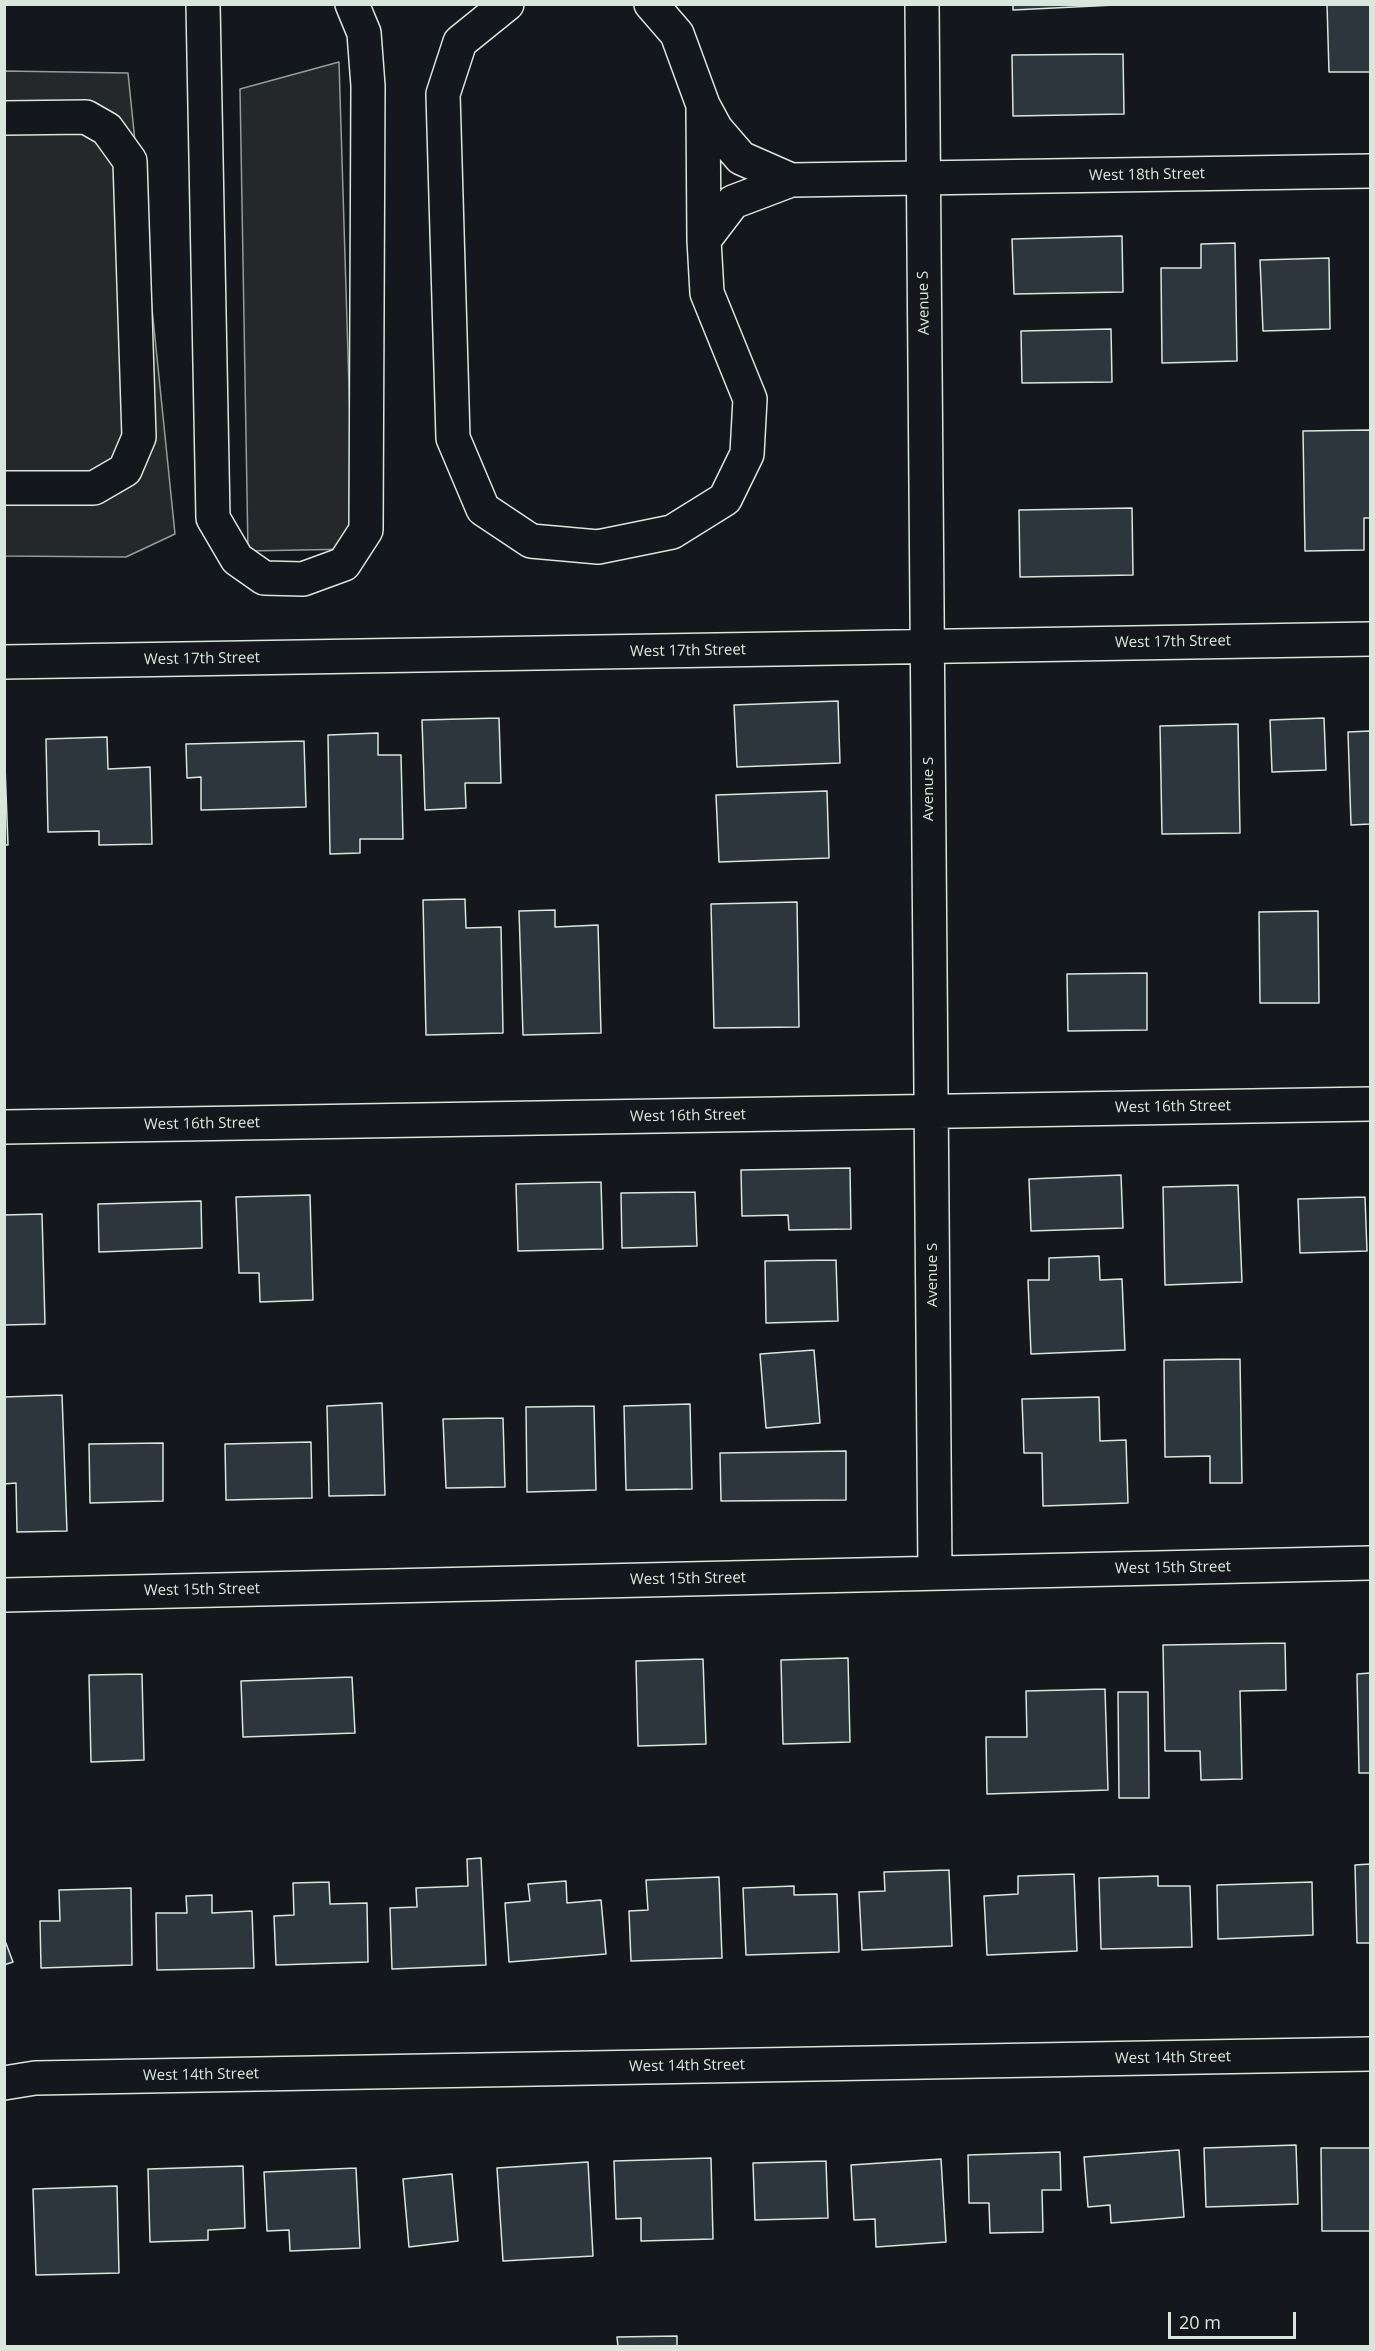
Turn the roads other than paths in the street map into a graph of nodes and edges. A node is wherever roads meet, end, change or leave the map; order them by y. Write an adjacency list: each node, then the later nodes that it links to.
1 (203, 4): 2 (street)
2 (352, 4)
3 (507, 4): 11 (street)
4 (651, 4): 6 (street)
5 (922, 4): 10 (street, Avenue S)
6 (703, 105): 9 (street); 11 (street)
7 (4, 118): 12 (street)
8 (1371, 171): 10 (street, West 18th Street)
9 (791, 180): 10 (street, West 18th Street); 11 (street)
10 (923, 180): 14 (street, Avenue S)
11 (704, 240)
12 (4, 489)
13 (1371, 639): 14 (street, West 17th Street)
14 (927, 647): 15 (street, West 17th Street); 17 (street, Avenue S)
15 (4, 662)
16 (1371, 1104): 17 (street, West 16th Street)
17 (931, 1112): 18 (street, West 16th Street); 20 (street, Avenue S)
18 (4, 1127)
19 (1371, 1563): 20 (street, West 15th Street)
20 (934, 1574): 21 (street, West 15th Street)
21 (4, 1595)
22 (1371, 2054): 23 (street, West 14th Street)
23 (4, 2083)

